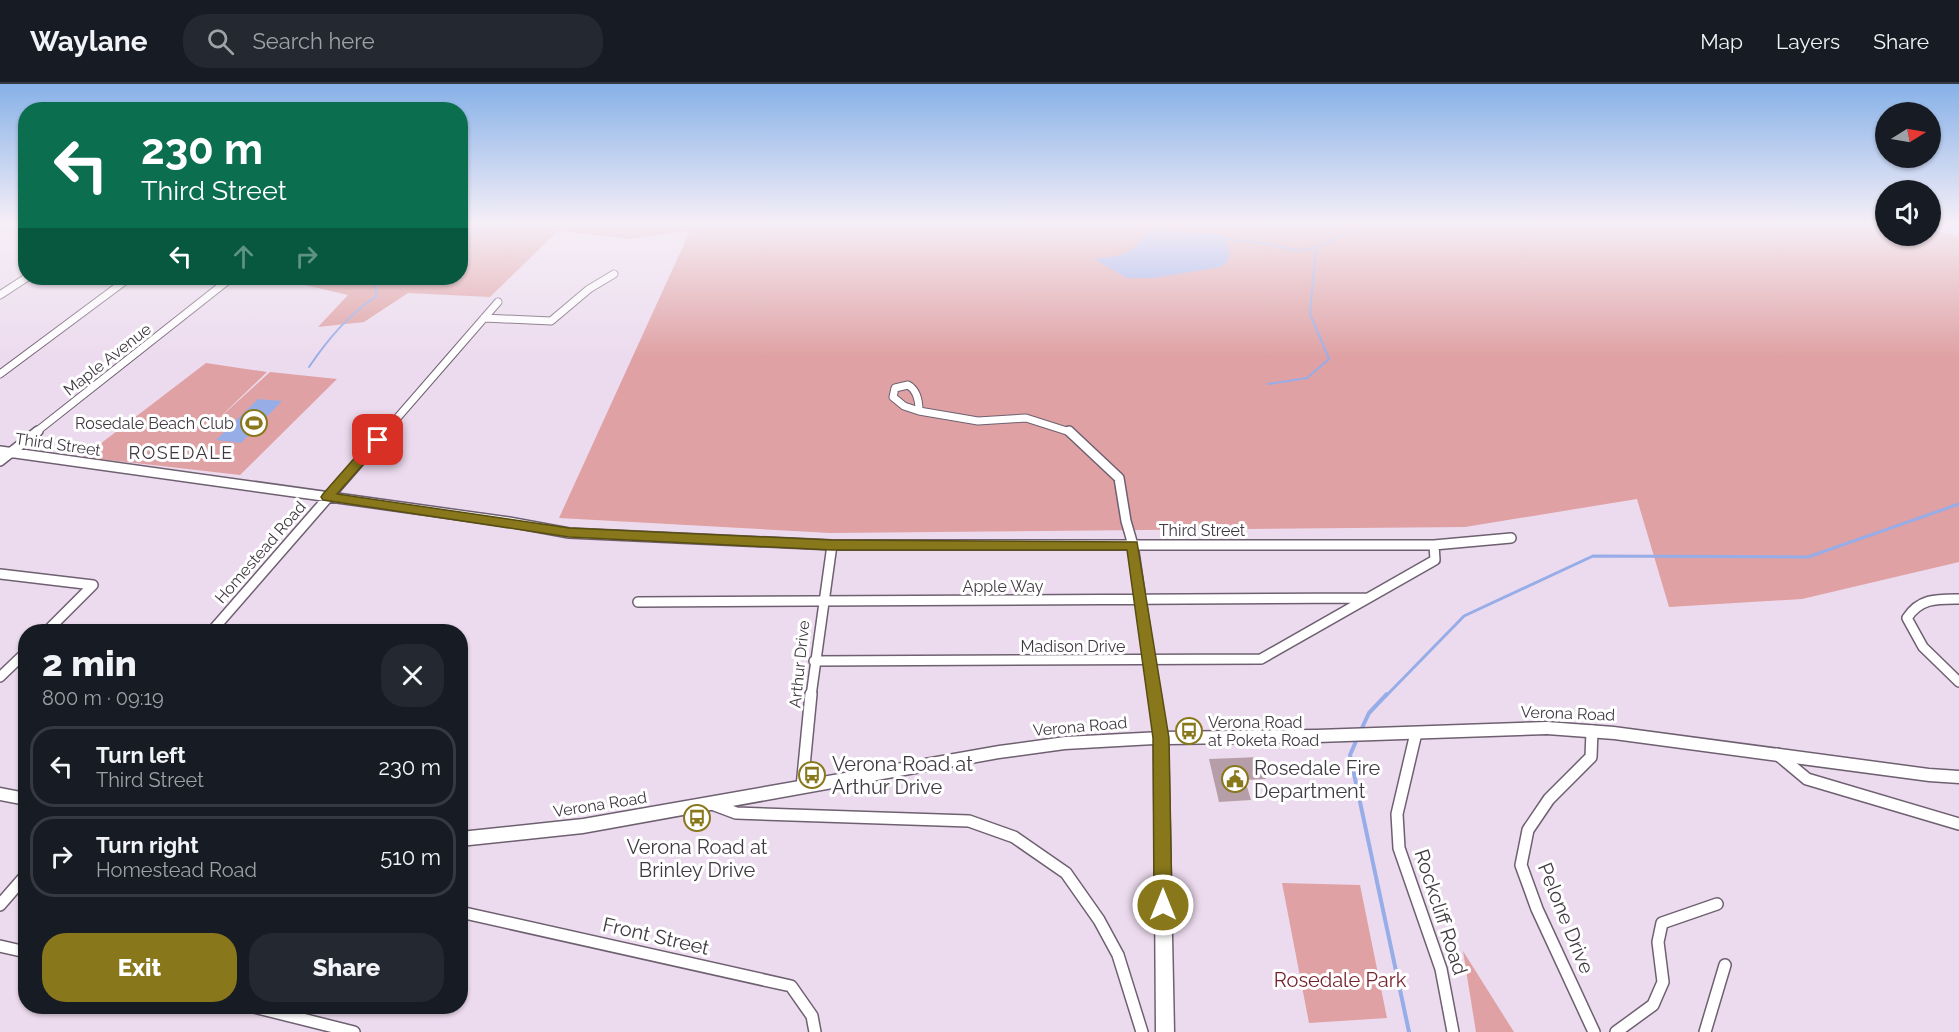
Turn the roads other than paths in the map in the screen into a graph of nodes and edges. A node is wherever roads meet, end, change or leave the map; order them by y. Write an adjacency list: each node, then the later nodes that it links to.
1 (614, 274): 7 (street)
2 (18, 283): 5 (street)
3 (120, 285): 8 (street)
4 (222, 285): 11 (street, Maple Avenue)
5 (0, 295)
6 (498, 302): 7 (street, Homestead Road)
7 (484, 318): 13 (street, Homestead Road)
8 (0, 374)
9 (919, 412): 16 (street)
10 (0, 451): 11 (street, Third Street)
11 (11, 453): 12 (street, Maple Avenue); 13 (street, Third Street)
12 (0, 461)
13 (328, 497): 15 (street, Third Street); 25 (street, Homestead Road)
14 (1511, 538): 17 (street, Third Street)
15 (832, 545): 16 (street, Third Street); 21 (street, Arthur Drive)
16 (1133, 545): 17 (street, Third Street); 22 (street)
17 (1434, 545): 19 (street, Madison Drive)
18 (0, 574): 24 (street)
19 (1368, 598): 22 (street, Apple Way); 28 (street, Madison Drive)
20 (1959, 599): 30 (street)
21 (821, 600): 22 (street, Apple Way); 23 (street, Apple Way); 27 (street, Arthur Drive)
22 (1141, 601): 28 (street)
23 (638, 602)
24 (54, 624)
25 (218, 624)
26 (18, 660): 29 (street)
27 (814, 661): 28 (street, Madison Drive); 36 (street, Arthur Drive)
28 (1151, 661): 33 (street)
29 (0, 677)
30 (1959, 682)
31 (1592, 731): 32 (street, Verona Road); 34 (street, Verona Road); 55 (street, Pelone Drive)
32 (1416, 733): 33 (street, Verona Road); 54 (street, Rockcliff Road)
33 (1161, 738): 36 (street, Verona Road); 53 (street)
34 (1777, 754): 35 (street, Verona Road); 40 (street)
35 (1959, 777)
36 (802, 787): 39 (street, Verona Road)
37 (0, 794): 38 (street)
38 (18, 797)
39 (712, 804): 41 (street, Verona Road); 52 (street)
40 (1959, 824)
41 (468, 838)
42 (18, 884): 44 (street)
43 (1717, 904): 56 (street)
44 (0, 905)
45 (468, 914): 51 (street, Front Street)
46 (0, 946): 47 (street)
47 (18, 950)
48 (1725, 965): 57 (street)
49 (282, 1014): 50 (street)
50 (354, 1032)
51 (815, 1032)
52 (1142, 1032)
53 (1165, 1032)
54 (1453, 1032)
55 (1594, 1032)
56 (1616, 1032)
57 (1705, 1032)

